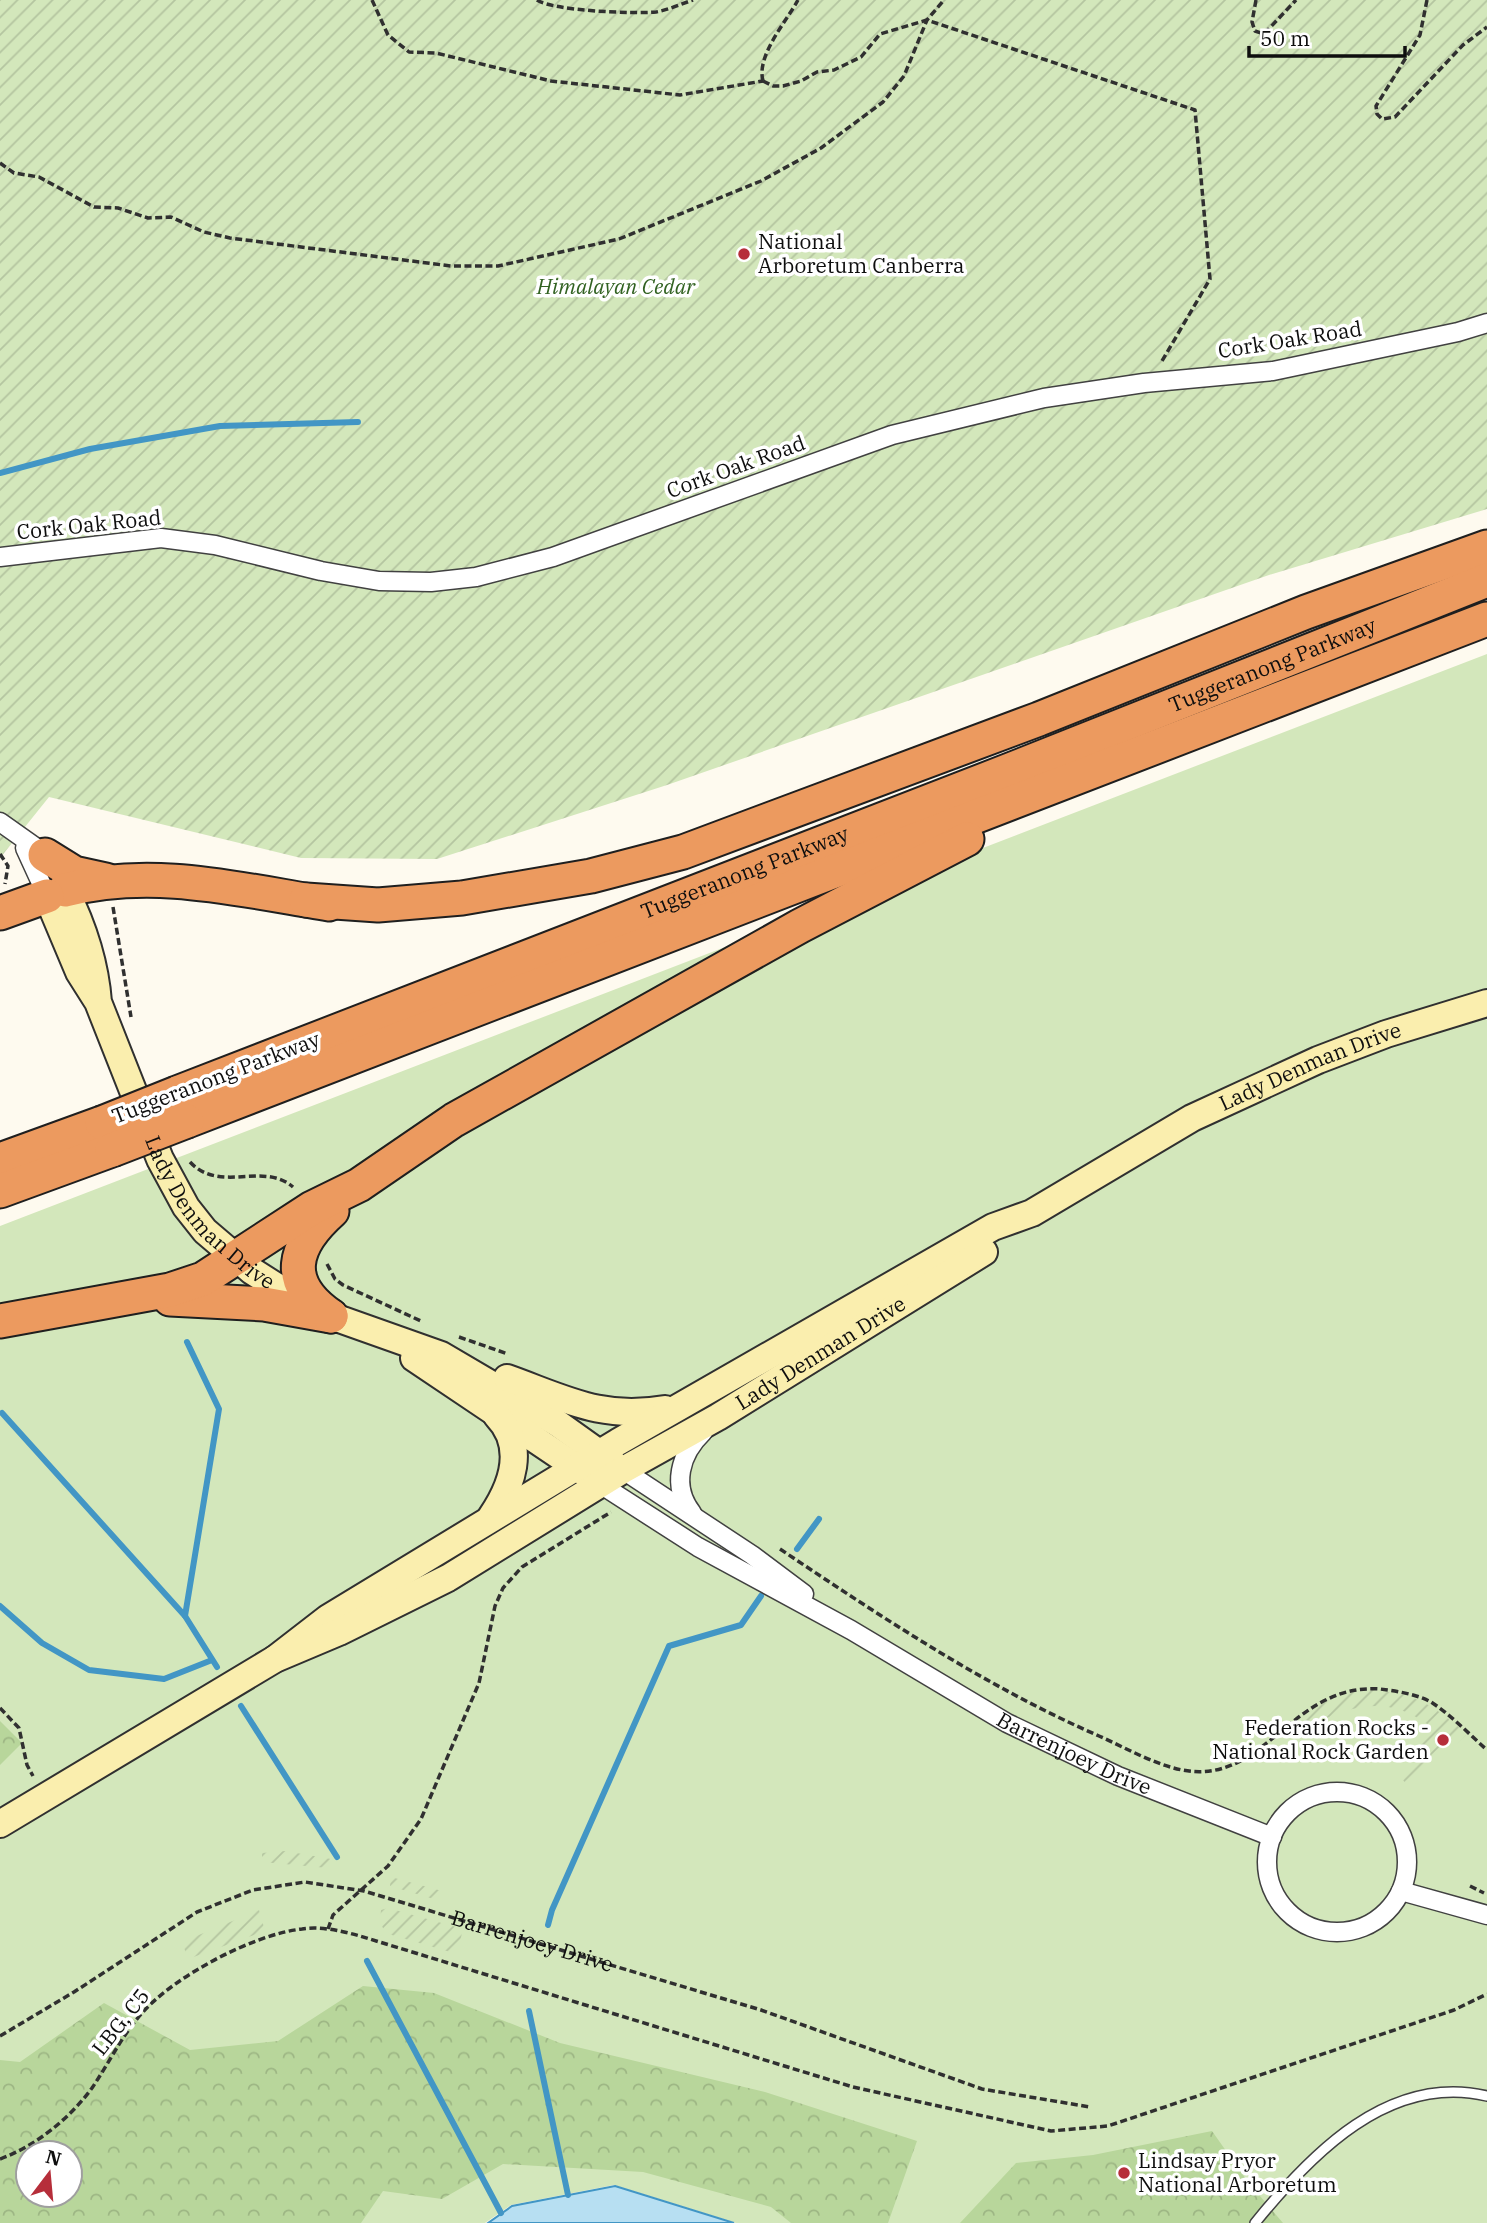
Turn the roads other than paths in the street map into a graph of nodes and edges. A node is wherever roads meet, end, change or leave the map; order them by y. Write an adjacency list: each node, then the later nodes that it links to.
1 (1487, 323): 3 (street, Cork Oak Road)
2 (1487, 547): 12 (highway)
3 (0, 557)
4 (1487, 580): 7 (highway, Tuggeranong Parkway)
5 (1487, 619): 6 (highway, Tuggeranong Parkway)
6 (1138, 753): 15 (highway, Tuggeranong Parkway); 18 (highway)
7 (1010, 770): 12 (highway); 15 (highway, Tuggeranong Parkway)
8 (0, 822): 9 (street)
9 (32, 846): 10 (highway); 11 (street); 11 (street)
10 (108, 880): 11 (highway); 12 (highway)
11 (56, 893): 13 (highway); 21 (street, Lady Denman Drive)
12 (306, 900)
13 (0, 913)
14 (1487, 1003): 20 (street, Lady Denman Drive)
15 (182, 1107): 16 (highway, Tuggeranong Parkway, bridge)
16 (107, 1137): 17 (highway, Tuggeranong Parkway); 19 (highway, Tuggeranong Parkway)
17 (0, 1160)
18 (359, 1185): 21 (highway); 23 (highway)
19 (0, 1191)
20 (1032, 1213): 27 (street, Lady Denman Drive); 29 (street, Lady Denman Drive)
21 (237, 1259): 22 (highway); 23 (street, Lady Denman Drive)
22 (108, 1301): 23 (highway); 24 (highway)
23 (331, 1316): 25 (street, Lady Denman Drive)
24 (0, 1321)
25 (364, 1329): 26 (street, Lady Denman Drive); 28 (street, Lady Denman Drive)
26 (417, 1344): 27 (street); 30 (street, Lady Denman Drive)
27 (682, 1406): 30 (street, Lady Denman Drive)
28 (495, 1414): 31 (street, Lady Denman Drive); 35 (street)
29 (718, 1417): 32 (street, Lady Denman Drive); 34 (street)
30 (600, 1454): 31 (street, Lady Denman Drive); 32 (street, Barrenjoey Drive)
31 (578, 1468): 33 (street, Lady Denman Drive); 35 (street, Lady Denman Drive)
32 (623, 1470): 33 (street, Lady Denman Drive); 34 (street, Barrenjoey Drive)
33 (600, 1484): 36 (street, Barrenjoey Drive); 37 (street, Lady Denman Drive)
34 (700, 1521): 36 (street, Barrenjoey Drive)
35 (489, 1522): 37 (street, Lady Denman Drive)
36 (851, 1630): 39 (street, Barrenjoey Drive)
37 (275, 1659): 38 (street, Lady Denman Drive)
38 (0, 1824)
39 (1272, 1837): 40 (street); 40 (street)
40 (1401, 1891): 41 (street)
41 (1487, 1914)
42 (1487, 2096): 43 (lane)
43 (1255, 2223)

